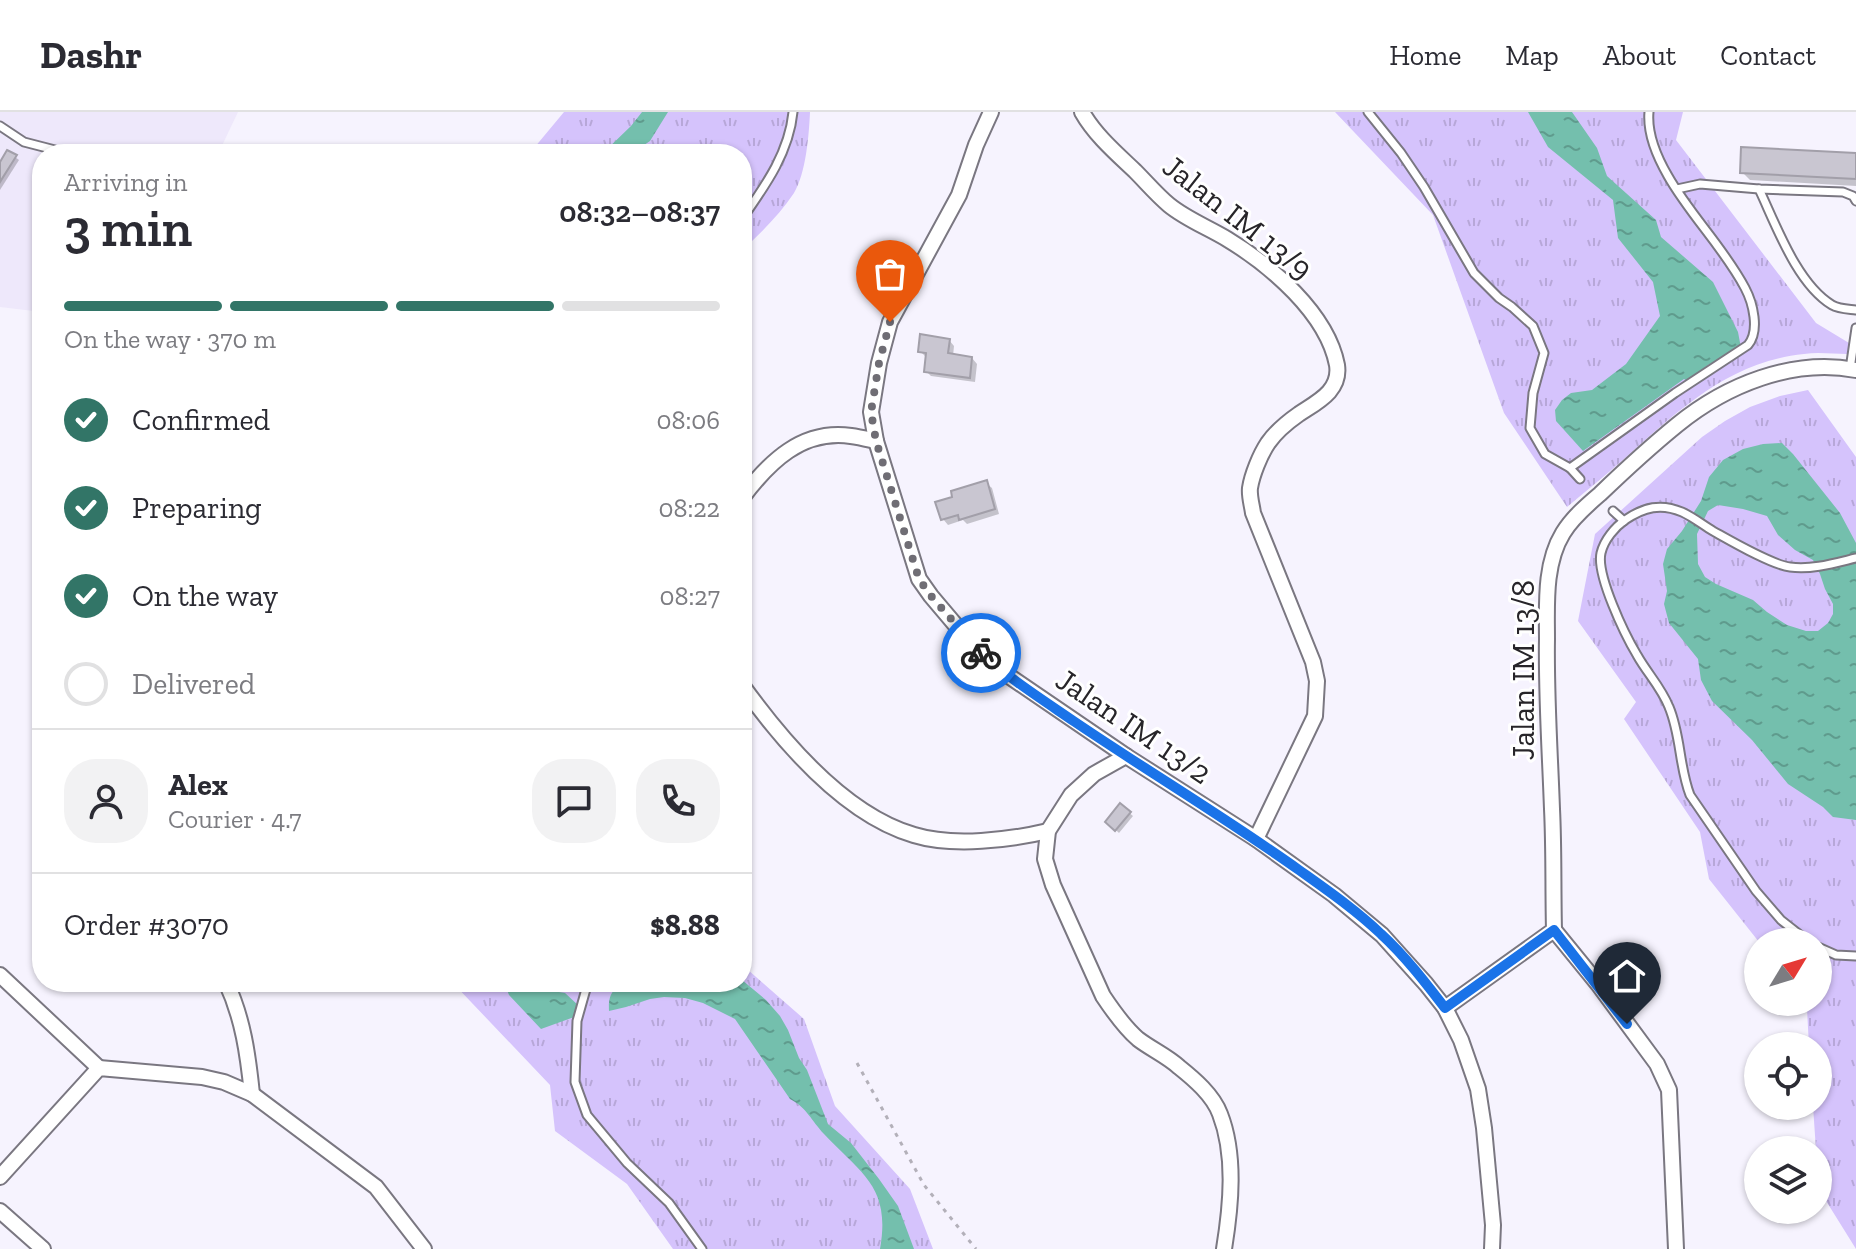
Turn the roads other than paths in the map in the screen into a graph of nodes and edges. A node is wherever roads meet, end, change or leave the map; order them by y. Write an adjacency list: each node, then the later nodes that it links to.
1 (793, 112): 11 (lane)
2 (991, 112): 15 (street, Jalan IM 13/2)
3 (1368, 112): 16 (lane)
4 (1649, 112): 8 (lane)
5 (1084, 115): 25 (street, Jalan IM 13/9)
6 (0, 126): 7 (lane)
7 (32, 144)
8 (1677, 189): 9 (lane); 16 (lane)
9 (1759, 189): 10 (lane); 12 (lane)
10 (1856, 201)
11 (752, 205)
12 (1856, 310)
13 (1856, 328): 14 (lane)
14 (1853, 369): 27 (street, Jalan IM 13/8)
15 (876, 441): 18 (street); 23 (street, Jalan IM 13/2)
16 (1570, 468): 17 (lane)
17 (1580, 479)
18 (752, 485)
19 (1613, 511): 20 (lane)
20 (1624, 521): 21 (lane); 26 (lane)
21 (1856, 558)
22 (752, 699): 24 (street)
23 (1126, 756): 24 (street); 25 (street, Jalan IM 13/2)
24 (1048, 831): 41 (street)
25 (1256, 839): 33 (street, Jalan IM 13/2)
26 (1791, 928)
27 (1554, 930): 33 (street); 43 (street)
28 (1832, 953): 29 (lane)
29 (1856, 956)
30 (0, 975): 34 (street)
31 (231, 992): 35 (street)
32 (585, 992): 40 (lane)
33 (1445, 1008): 42 (street, Jalan IM 13/2)
34 (99, 1068): 35 (street); 36 (street)
35 (252, 1094): 39 (street)
36 (0, 1177)
37 (0, 1211): 38 (street)
38 (43, 1249)
39 (424, 1249)
40 (702, 1249)
41 (1224, 1249)
42 (1492, 1249)
43 (1676, 1249)

